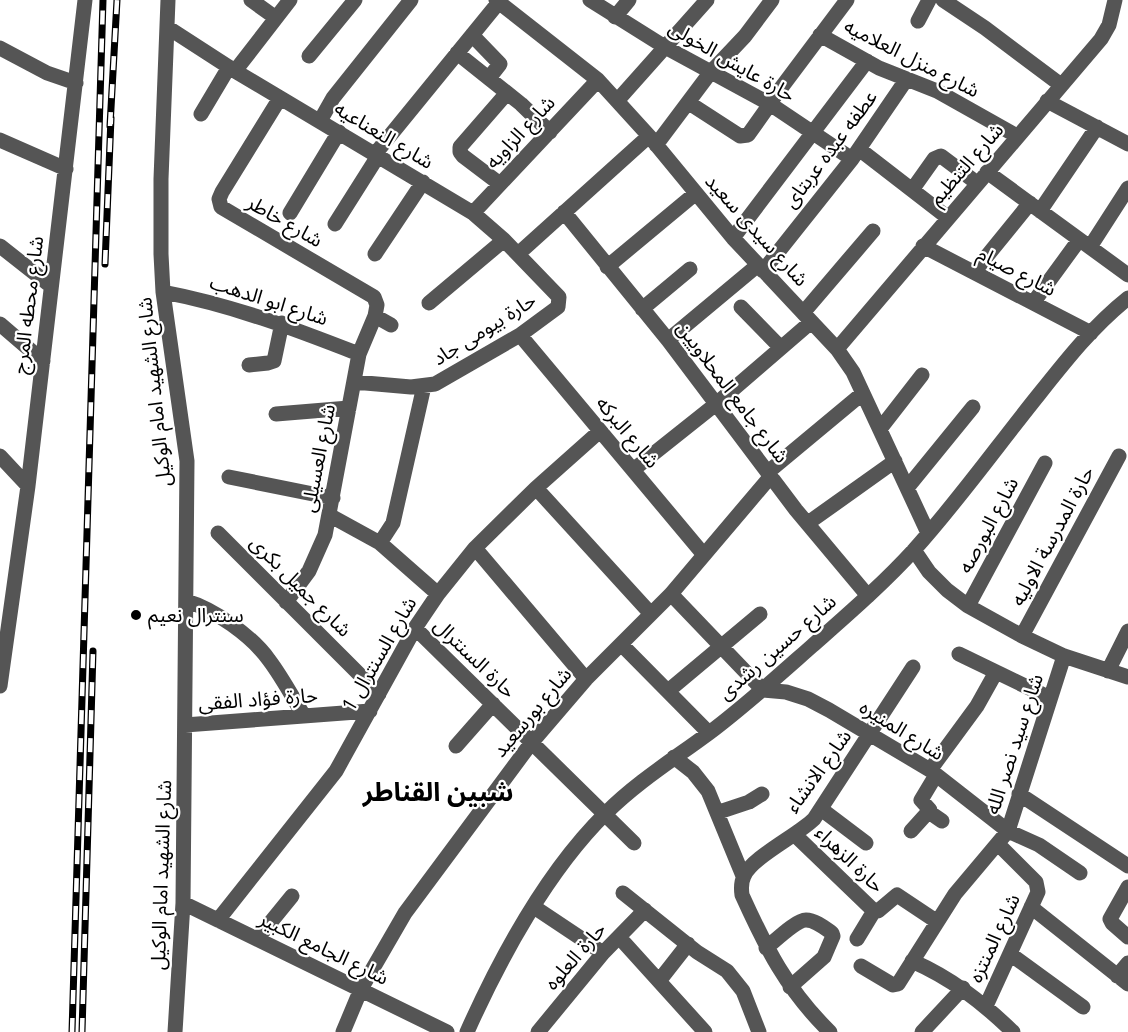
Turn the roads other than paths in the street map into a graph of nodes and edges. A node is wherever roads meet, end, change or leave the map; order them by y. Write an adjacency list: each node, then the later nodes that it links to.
1 (168, 0): 19 (street, شارع الشهيد امام الوكيل)
2 (251, 0): 17 (street)
3 (290, 0): 17 (street)
4 (355, 0): 25 (street)
5 (411, 0): 41 (street)
6 (590, 0): 16 (street, حارة عايش الخولى)
7 (629, 0): 16 (street)
8 (707, 0): 22 (street)
9 (772, 0): 28 (street)
10 (847, 0): 21 (street)
11 (929, 0): 18 (street)
12 (943, 0): 33 (street)
13 (1115, 0): 33 (street, شارع التنظيم)
14 (84, 1): 32 (street, شارع محطه المرج)
15 (498, 1): 20 (street); 30 (street, شارع سيدى سعيد)
16 (615, 17): 22 (street, حارة عايش الخولى)
17 (276, 18): 27 (street)
18 (918, 21)
19 (167, 27): 27 (street, شارع النعناعيه); 79 (street, شارع الشهيد امام الوكيل)
20 (472, 35): 24 (street); 29 (street)
21 (820, 35): 26 (street, شارع منزل العلاميه); 39 (street)
22 (665, 47): 28 (street, حارة عايش الخولى); 36 (street)
23 (0, 48): 32 (street)
24 (457, 53): 29 (street); 51 (street)
25 (309, 56)
26 (867, 61): 31 (street, شارع منزل العلاميه); 45 (street)
27 (232, 69): 35 (street, شارع النعناعيه); 40 (street)
28 (710, 73): 38 (street); 39 (street, حارة عايش الخولى)
29 (489, 78): 34 (street)
30 (598, 80): 36 (street, شارع سيدى سعيد); 44 (street, شارع الزاويه)
31 (906, 80): 46 (street, شارع منزل العلاميه); 50 (street, عطفه عبده عربتاى)
32 (76, 83): 52 (street, شارع محطه المرج)
33 (1061, 85): 37 (street, شارع التنظيم)
34 (507, 93): 44 (street); 55 (street)
35 (280, 98): 41 (street, شارع النعناعيه); 86 (street, شارع خاطر)
36 (617, 101): 48 (street, شارع سيدى سعيد)
37 (1047, 101): 42 (street); 46 (street, شارع التنظيم)
38 (689, 103): 39 (street); 48 (street)
39 (770, 104): 45 (street, حارة عايش الخولى)
40 (201, 114)
41 (320, 121): 43 (street, شارع النعناعيه)
42 (1096, 128): 49 (street); 59 (street)
43 (339, 132): 51 (street, شارع النعناعيه); 61 (street)
44 (550, 132): 55 (street, شارع الزاويه)
45 (814, 133): 50 (street, حارة عايش الخولى); 66 (street)
46 (1017, 136): 53 (street, شارع التنظيم)
47 (0, 140): 52 (street)
48 (652, 141): 58 (street, شارع سيدى سعيد); 60 (street)
49 (1128, 144)
50 (856, 154): 57 (street, حارة عايش الخولى); 74 (street, عطفه عبده عربتاى)
51 (376, 155): 54 (street, شارع النعناعيه); 64 (street)
52 (66, 169): 78 (street, شارع محطه المرج)
53 (982, 178): 57 (street); 59 (street); 63 (street, شارع التنظيم)
54 (423, 182): 62 (street, شارع النعناعيه); 71 (street)
55 (500, 184): 62 (street, شارع الزاويه)
56 (1128, 188): 68 (street)
57 (912, 190): 63 (street, حارة عايش الخولى)
58 (696, 193): 66 (street, شارع سيدى سعيد); 73 (street)
59 (1035, 207): 68 (street); 76 (street)
60 (564, 212): 72 (street); 73 (street, شارع جامع المحلاويين)
61 (290, 213)
62 (473, 213): 67 (street, شارع النعناعيه)
63 (947, 217): 70 (street, شارع التنظيم)
64 (335, 224)
65 (873, 231): 87 (street)
66 (733, 238): 74 (street, شارع سيدى سعيد)
67 (504, 240): 72 (street, شارع النعناعيه); 82 (street)
68 (1084, 243): 77 (street); 83 (street)
69 (0, 246): 78 (street)
70 (923, 246): 76 (street, شارع صيام); 95 (street, شارع التنظيم)
71 (375, 254)
72 (518, 254): 81 (street, شارع النعناعيه)
73 (607, 267): 85 (street, شارع جامع المحلاويين)
74 (761, 268): 87 (street, شارع سيدى سعيد); 93 (street, عطفه عبده عربتاى)
75 (690, 269): 85 (street)
76 (974, 272): 83 (street, شارع صيام)
77 (1128, 275)
78 (51, 286): 97 (street, شارع محطه المرج)
79 (163, 292): 88 (street, شارع ابو الدهب); 131 (street, شارع الشهيد امام الوكيل)
80 (1128, 298): 91 (street, شارع حسين رشدى)
81 (560, 302): 92 (street, حارة بيومى جاد)
82 (429, 303)
83 (1033, 303): 91 (street, شارع صيام)
84 (741, 307): 94 (street)
85 (642, 309): 93 (street, شارع جامع المحلاويين)
86 (375, 316): 90 (street); 96 (street, شارع العسيلى)
87 (807, 317): 94 (street); 95 (street, شارع سيدى سعيد)
88 (282, 323): 96 (street, شارع ابو الدهب); 98 (street)
89 (0, 324): 97 (street)
90 (391, 325)
91 (1091, 333): 123 (street, شارع حسين رشدى)
92 (520, 335): 101 (street, حارة بيومى جاد); 108 (street, شارع البركه)
93 (668, 340): 103 (street, شارع جامع المحلاويين)
94 (781, 348): 103 (street)
95 (837, 349): 102 (street, شارع سيدى سعيد)
96 (360, 354): 100 (street, شارع العسيلى)
97 (43, 361): 116 (street, شارع محطه المرج)
98 (249, 365)
99 (922, 375): 107 (street)
100 (354, 382): 101 (street, حارة بيومى جاد); 105 (street, شارع العسيلى)
101 (424, 386): 124 (street)
102 (863, 393): 107 (street, شارع سيدى سعيد); 114 (street, شارع بورسعيد)
103 (716, 404): 113 (street); 114 (street, شارع جامع المحلاويين)
104 (973, 407): 118 (street)
105 (349, 408): 106 (street); 119 (street, شارع العسيلى)
106 (276, 414)
107 (880, 429): 111 (street, شارع سيدى سعيد)
108 (600, 431): 113 (street, شارع البركه); 117 (street, شارع السنترال 1)
109 (0, 456): 116 (street)
110 (1119, 456): 139 (street, حارة المدرسة الاوليه)
111 (895, 461): 118 (street, شارع سيدى سعيد); 121 (street)
112 (1045, 463): 134 (street, شارع البورصه)
113 (633, 470): 127 (street, شارع البركه)
114 (770, 474): 121 (street, شارع جامع المحلاويين); 127 (street, شارع بورسعيد)
115 (230, 477): 119 (street)
116 (28, 486): 133 (street, شارع محطه المرج)
117 (536, 488): 125 (street, شارع السنترال 1); 135 (street)
118 (907, 488): 123 (street, شارع سيدى سعيد)
119 (333, 498): 120 (street, شارع العسيلى)
120 (329, 515): 124 (street); 132 (street, شارع العسيلى)
121 (808, 523): 130 (street, شارع جامع المحلاويين)
122 (218, 533): 132 (street, شارع جميل بكرى)
123 (928, 533): 126 (street, شارع حسين رشدى)
124 (380, 543): 128 (street)
125 (475, 548): 128 (street, شارع السنترال 1); 148 (street)
126 (914, 550): 130 (street, شارع حسين رشدى); 134 (street)
127 (704, 555): 129 (street, شارع بورسعيد)
128 (438, 594): 137 (street, شارع السنترال 1)
129 (671, 594): 135 (street, شارع بورسعيد); 141 (street)
130 (868, 596): 150 (street, شارع حسين رشدى)
131 (186, 601): 156 (street); 157 (street, شارع الشهيد امام الوكيل)
132 (286, 602): 152 (street, شارع جميل بكرى)
133 (5, 604): 149 (street, شارع محطه المرج)
134 (968, 606): 139 (street)
135 (651, 614): 140 (street, شارع بورسعيد)
136 (760, 614): 141 (street)
137 (415, 628): 152 (street, شارع السنترال 1); 154 (street, حارة السنترال)
138 (1128, 631): 145 (street)
139 (1022, 636): 143 (street)
140 (621, 644): 148 (street, شارع بورسعيد); 151 (street)
141 (721, 647): 150 (street); 151 (street)
142 (959, 654): 146 (street)
143 (1064, 656): 145 (street); 153 (street, شارع سيد نصر الله)
144 (913, 667): 159 (street, شارع الانشاء)
145 (1108, 670): 147 (street)
146 (996, 672): 153 (street); 163 (street)
147 (1128, 677)
148 (586, 679): 160 (street, شارع بورسعيد)
149 (0, 686)
150 (763, 690): 158 (street, شارع حسين رشدى); 159 (street, شارع المنيره)
151 (668, 692): 158 (street)
152 (379, 694): 155 (street, شارع السنترال 1)
153 (1050, 698): 165 (street, شارع سيد نصر الله)
154 (493, 704): 160 (street, حارة السنترال); 161 (street)
155 (370, 711): 156 (street, حارة فؤاد الفقى); 186 (street, شارع السنترال 1)
156 (304, 716): 157 (street, حارة فؤاد الفقى)
157 (185, 725): 181 (street, شارع الشهيد امام الوكيل)
158 (709, 733): 162 (street, شارع حسين رشدى)
159 (870, 735): 163 (street, شارع المنيره); 166 (street, شارع الانشاء)
160 (532, 742): 168 (street, حارة السنترال); 203 (street, شارع بورسعيد)
161 (456, 746)
162 (674, 757): 167 (street); 168 (street, شارع حسين رشدى)
163 (933, 773): 169 (street); 170 (street, شارع المنيره)
164 (762, 794): 167 (street)
165 (1019, 794): 170 (street, شارع سيد نصر الله); 175 (street)
166 (821, 809): 171 (street, شارع الانشاء); 173 (street)
167 (719, 812): 177 (street)
168 (605, 814): 172 (street, حارة السنترال); 182 (street, شارع حسين رشدى)
169 (911, 831)
170 (1008, 831): 174 (street, شارع سيد نصر الله); 176 (street, شارع المنيره)
171 (795, 835): 177 (street, شارع الانشاء); 185 (street, حارة الزهراء)
172 (634, 843)
173 (866, 843)
174 (998, 844): 183 (street, شارع المنتزه); 187 (street, شارع سيد نصر الله)
175 (1128, 866)
176 (1080, 873)
177 (743, 876): 193 (street)
178 (1128, 887): 189 (street)
179 (623, 893): 184 (street)
180 (292, 896): 190 (street)
181 (183, 903): 186 (street, شارع الجامع الكبير); 206 (street, شارع الشهيد امام الوكيل)
182 (534, 907): 194 (street); 209 (street, شارع حسين رشدى)
183 (1031, 907): 195 (street, شارع المنتزه); 199 (street)
184 (645, 910): 188 (street, حارة العلوه); 192 (street)
185 (874, 911): 187 (street, حارة الزهراء); 191 (street)
186 (218, 920): 190 (street, شارع الجامع الكبير)
187 (936, 921): 196 (street, شارع سيد نصر الله)
188 (619, 937): 194 (street, حارة العلوه); 200 (street)
189 (1128, 937)
190 (257, 939): 203 (street, شارع الجامع الكبير)
191 (857, 939)
192 (688, 944): 200 (street); 212 (street)
193 (766, 948): 201 (street); 201 (street)
194 (603, 953): 210 (street, حارة العلوه)
195 (1010, 954): 204 (street, شارع المنتزه); 205 (street)
196 (912, 961): 198 (street, شارع سيد نصر الله); 202 (street)
197 (1128, 963): 199 (street)
198 (861, 966)
199 (1122, 980)
200 (659, 981): 211 (street)
201 (790, 987): 213 (street)
202 (963, 988): 204 (street); 214 (street)
203 (361, 989): 207 (street, شارع بورسعيد); 208 (street, شارع الجامع الكبير)
204 (986, 1006): 215 (street)
205 (1083, 1007)
206 (176, 1032)
207 (343, 1032)
208 (447, 1032)
209 (467, 1032)
210 (538, 1032)
211 (705, 1032)
212 (759, 1032)
213 (830, 1032)
214 (922, 1032)
215 (1012, 1032)

